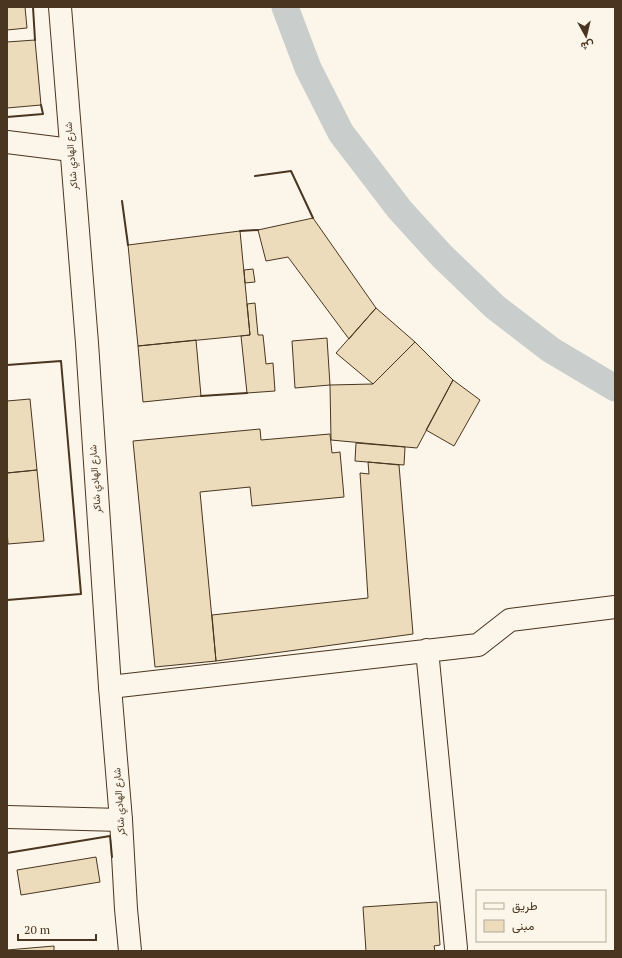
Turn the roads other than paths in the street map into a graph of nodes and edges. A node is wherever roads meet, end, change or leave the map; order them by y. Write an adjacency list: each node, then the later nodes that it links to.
1 (60, 7): 3 (street, شارع الهادي شاكر)
2 (7, 142): 3 (street)
3 (71, 150): 6 (street, شارع الهادي شاكر)
4 (615, 607): 5 (street)
5 (427, 650): 6 (street); 9 (street)
6 (110, 687): 8 (street, شارع الهادي شاكر)
7 (7, 817): 8 (street)
8 (121, 820): 10 (street, شارع الهادي شاكر)
9 (456, 948)
10 (130, 951)

